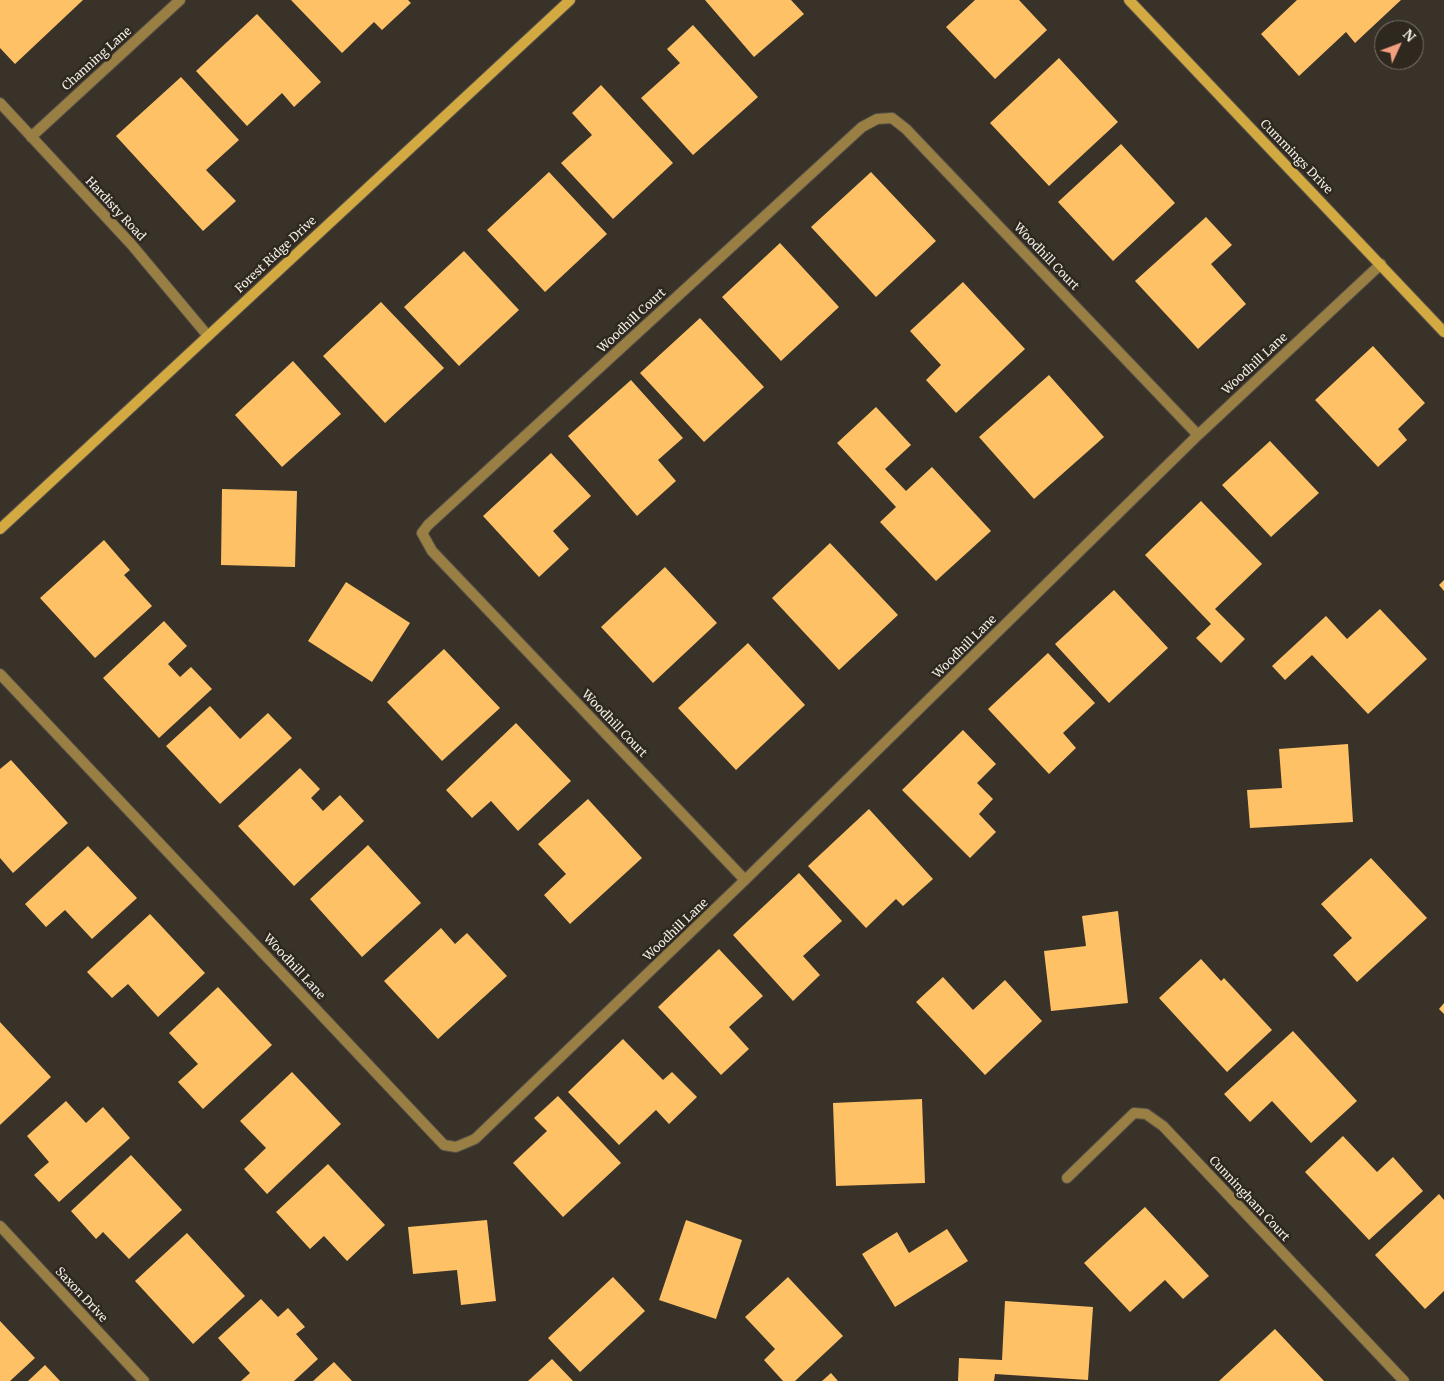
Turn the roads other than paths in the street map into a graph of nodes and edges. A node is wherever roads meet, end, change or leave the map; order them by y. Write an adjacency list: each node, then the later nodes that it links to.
1 (180, 0): 5 (street, Channing Lane)
2 (570, 0): 8 (main road, Forest Ridge Drive)
3 (1131, 1): 6 (main road, Cummings Drive)
4 (0, 103): 5 (street, Hardisty Road)
5 (31, 136): 8 (street, Hardisty Road)
6 (1381, 264): 7 (main road, Cummings Drive); 9 (street, Woodhill Lane)
7 (1444, 332)
8 (208, 336): 10 (main road, Forest Ridge Drive)
9 (1198, 435): 12 (street, Woodhill Lane); 12 (street, Woodhill Court)
10 (0, 529)
11 (0, 674): 12 (street, Woodhill Lane)
12 (746, 880)
13 (1067, 1178): 16 (street, Cunningham Court)
14 (0, 1226): 15 (street, Saxon Drive)
15 (144, 1381)
16 (1404, 1381)

